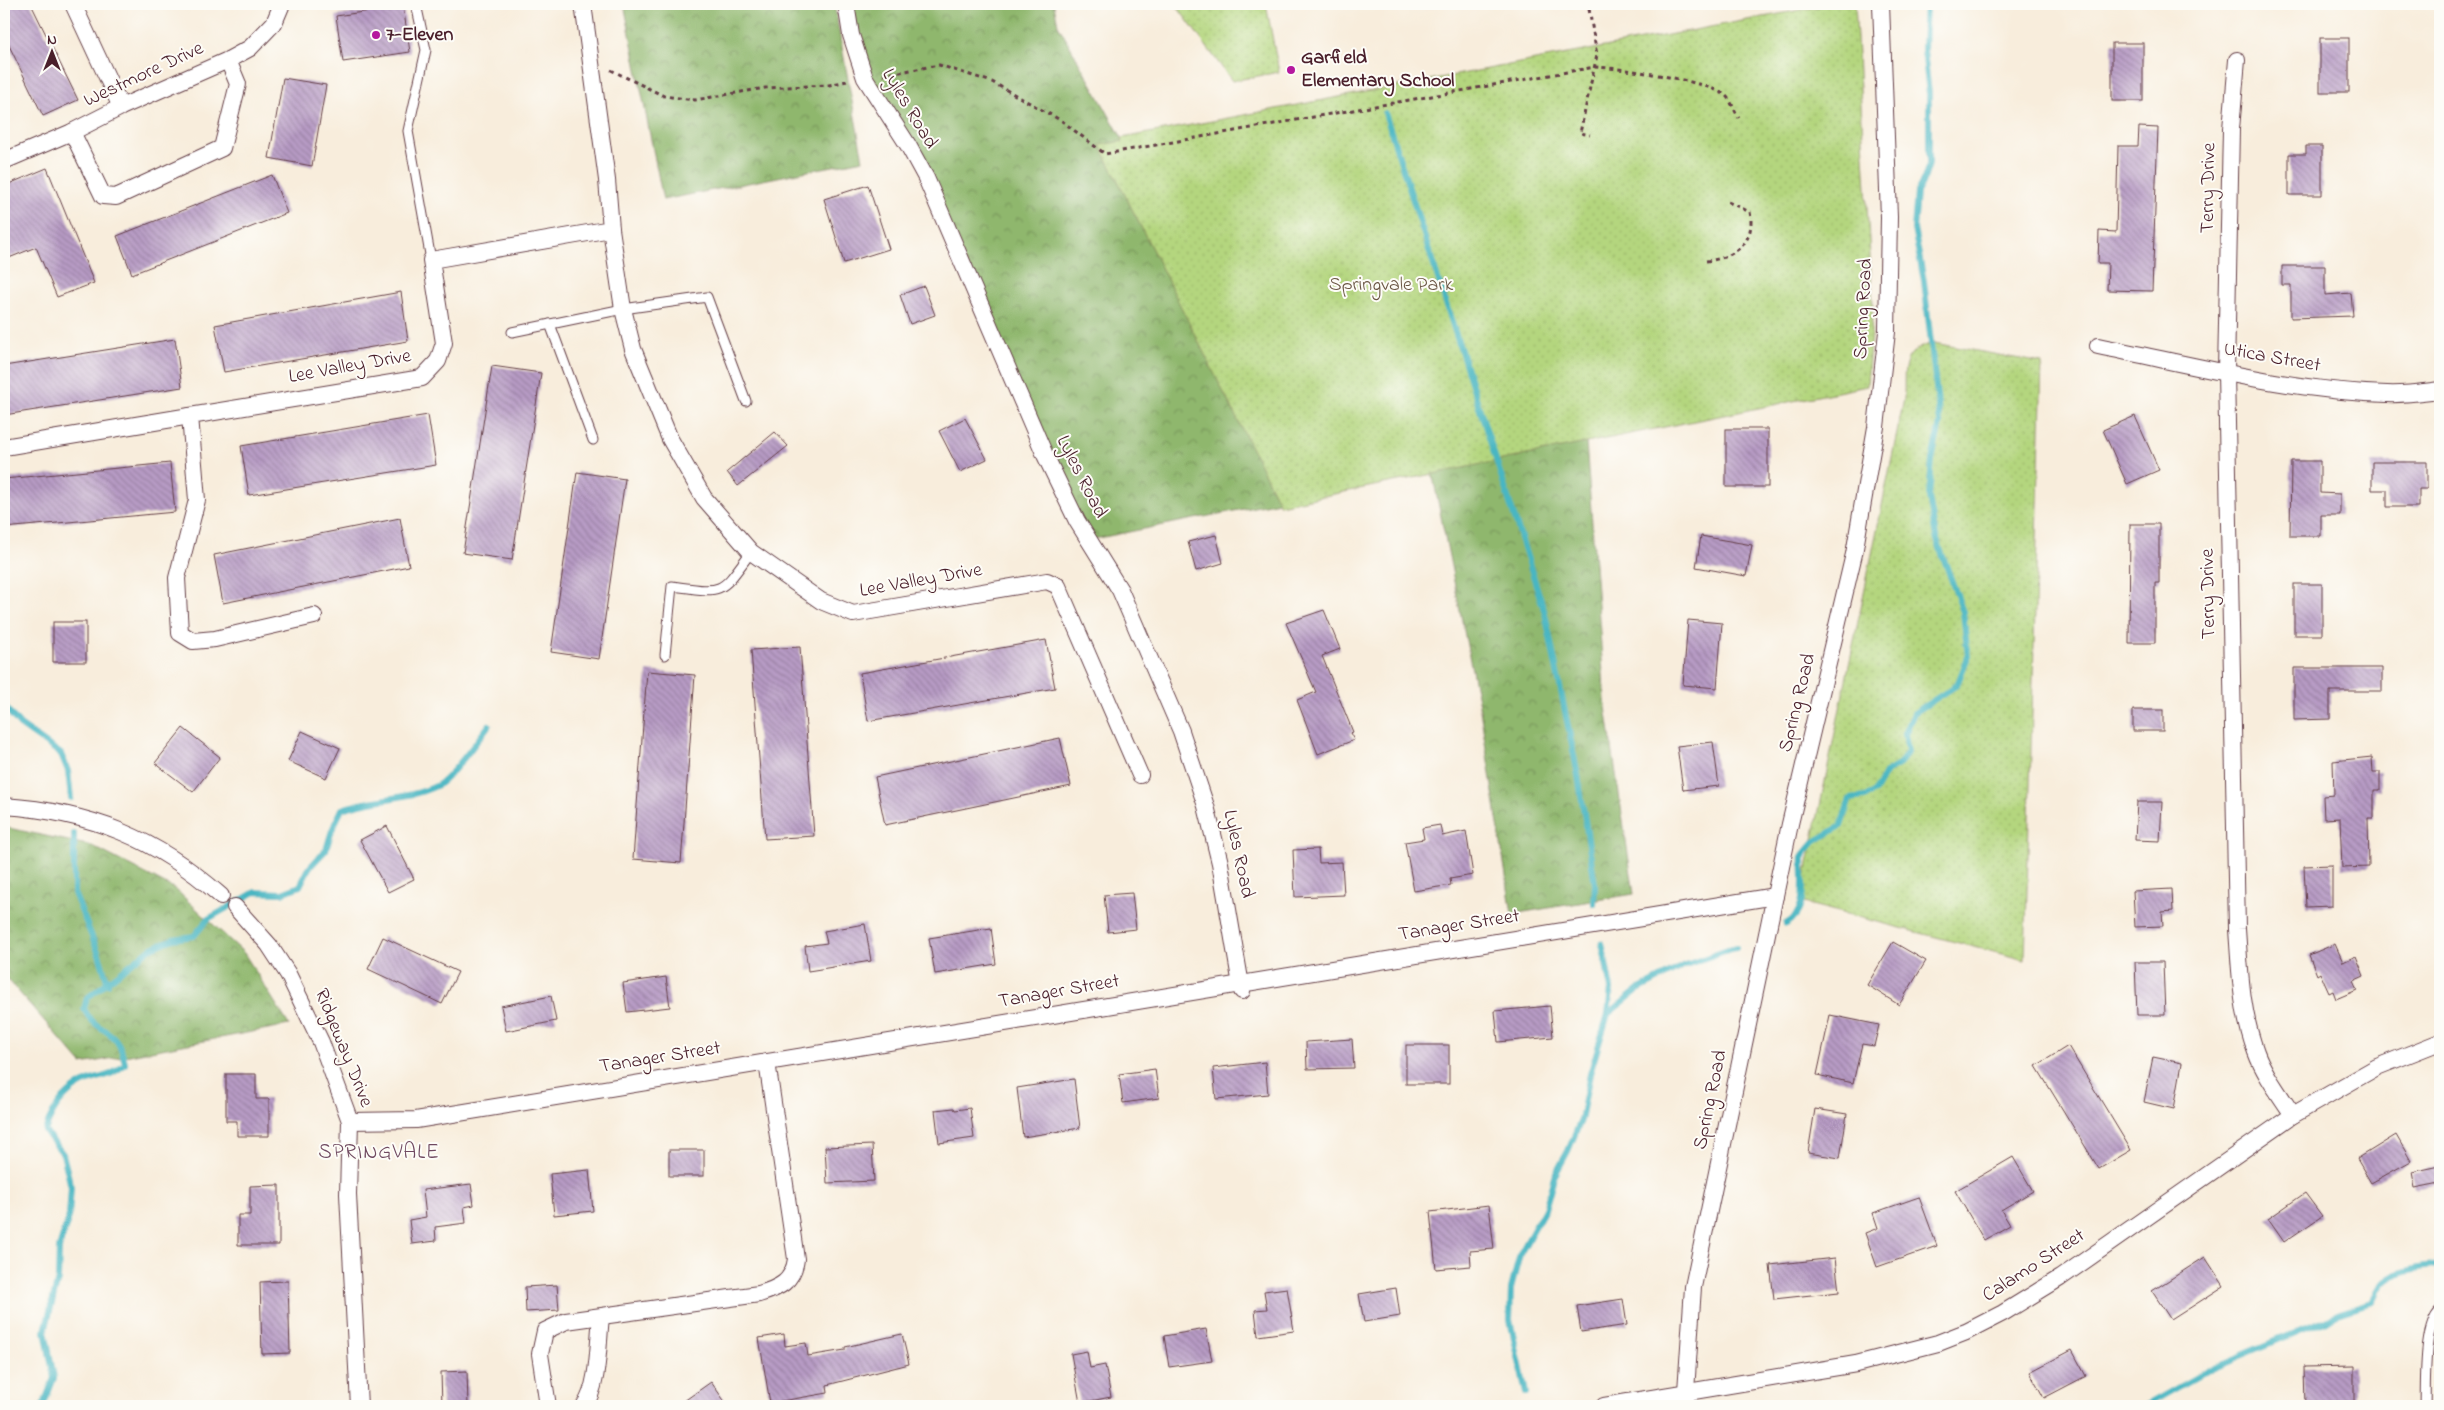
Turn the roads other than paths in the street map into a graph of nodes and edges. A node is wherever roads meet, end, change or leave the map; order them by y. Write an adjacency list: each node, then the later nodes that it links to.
1 (73, 4): 9 (street)
2 (282, 4): 7 (street, Westmore Drive)
3 (416, 4): 13 (lane)
4 (583, 4): 12 (street, Lee Valley Drive)
5 (846, 4): 32 (street, Lyles Road)
6 (1882, 4): 30 (street, Spring Road)
7 (228, 60): 9 (street, Westmore Drive); 10 (street)
8 (2238, 60): 18 (street, Terry Drive)
9 (121, 107): 10 (street, Westmore Drive)
10 (72, 132): 11 (street, Westmore Drive)
11 (4, 161)
12 (611, 229): 13 (street); 14 (street, Lee Valley Drive)
13 (431, 260): 21 (street, Lee Valley Drive)
14 (623, 309): 15 (lane); 20 (lane); 24 (street, Lee Valley Drive)
15 (550, 324): 16 (lane); 22 (lane)
16 (512, 332)
17 (2098, 346): 18 (street, Utica Street)
18 (2226, 372): 19 (street, Utica Street); 35 (street, Terry Drive)
19 (2440, 390)
20 (746, 401)
21 (190, 416): 23 (street, Lee Valley Drive); 25 (street)
22 (593, 440)
23 (4, 447)
24 (751, 552): 26 (lane); 27 (street, Lee Valley Drive)
25 (314, 616)
26 (665, 655)
27 (1140, 775)
28 (4, 806): 29 (street)
29 (221, 896)
30 (1775, 896): 32 (street, Tanager Street); 39 (street, Spring Road)
31 (234, 907): 36 (street, Ridgeway Drive)
32 (1241, 987): 34 (street, Tanager Street)
33 (2440, 1042): 35 (street, Calamo Street)
34 (767, 1062): 36 (street, Tanager Street); 38 (street)
35 (2293, 1115): 39 (street, Calamo Street)
36 (350, 1121): 40 (street, Ridgeway Drive)
37 (2440, 1310): 44 (lane)
38 (601, 1317): 41 (street); 42 (street)
39 (1685, 1399): 43 (street, Calamo Street)
40 (358, 1406)
41 (548, 1406)
42 (584, 1406)
43 (1604, 1406)
44 (2425, 1406)

